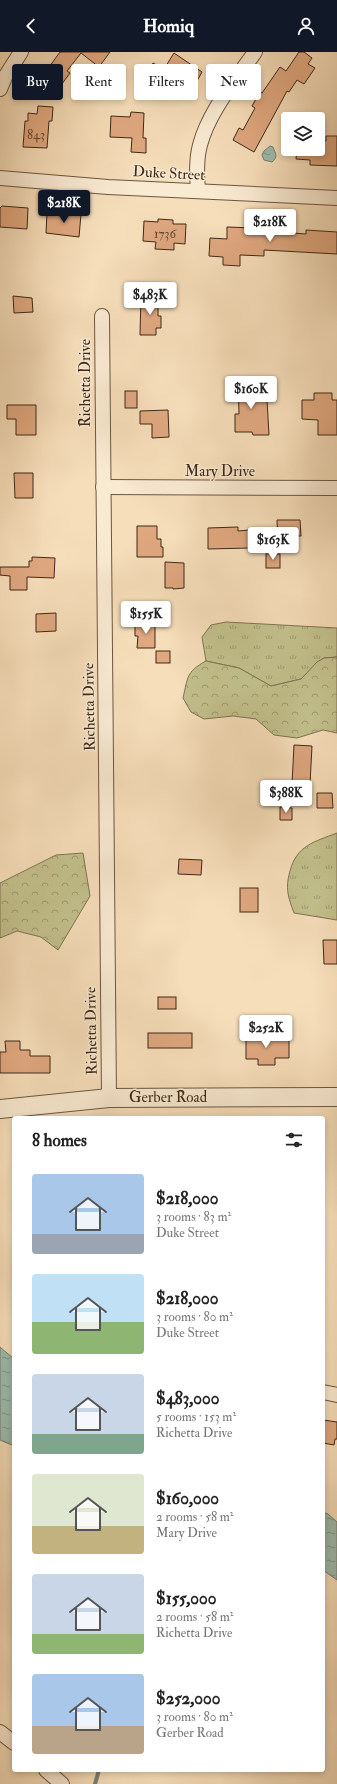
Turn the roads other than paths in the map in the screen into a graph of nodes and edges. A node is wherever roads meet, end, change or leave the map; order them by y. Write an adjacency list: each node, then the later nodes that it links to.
1 (21, 52): 3 (street)
2 (255, 52): 5 (street)
3 (0, 89)
4 (0, 178): 5 (street, Duke Street)
5 (198, 191): 6 (street, Duke Street)
6 (337, 198)
7 (102, 316): 8 (street, Richetta Drive)
8 (103, 487): 9 (street, Mary Drive); 11 (street, Richetta Drive)
9 (337, 488)
10 (337, 1097): 11 (street, Gerber Road)
11 (109, 1098): 13 (street, Gerber Road)
12 (0, 1110): 13 (street, Gerber Road)
13 (36, 1112)
14 (325, 1392): 15 (street)
15 (337, 1395)
16 (0, 1732): 17 (street)
17 (12, 1741)
18 (48, 1772): 19 (street)
19 (62, 1784)

